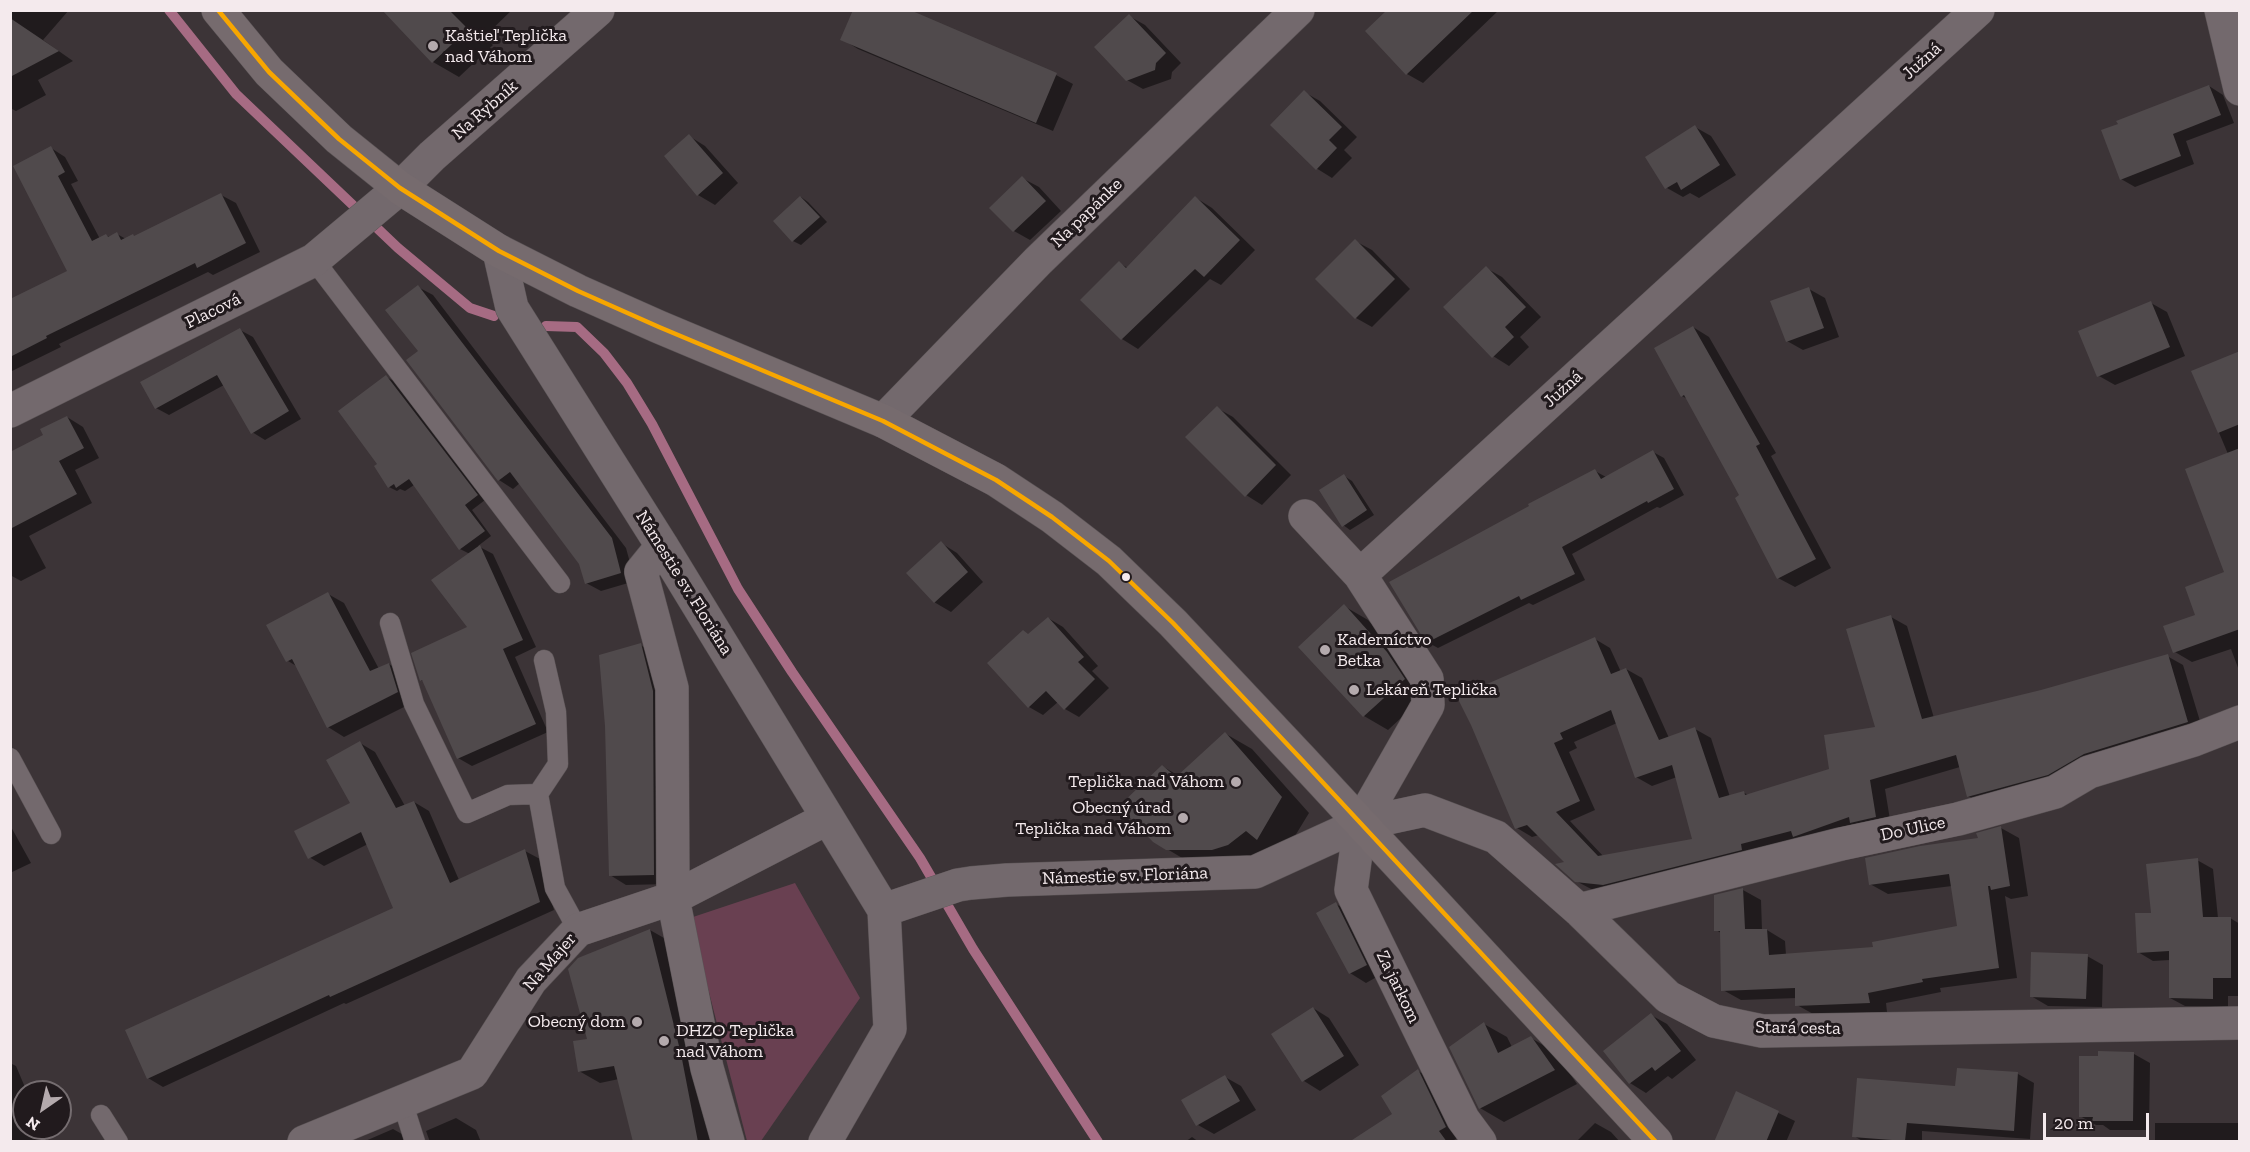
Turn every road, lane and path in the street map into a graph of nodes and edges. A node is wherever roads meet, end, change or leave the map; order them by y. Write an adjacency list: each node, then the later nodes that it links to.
1 (218, 10): 7 (main road)
2 (598, 10): 7 (street, Na Rybník)
3 (1298, 10): 11 (street, Na papánke)
4 (1978, 10): 14 (street, Južná)
5 (2221, 10): 6 (street)
6 (2240, 89)
7 (394, 193): 8 (main road); 9 (street, Placová)
8 (499, 251): 11 (main road); 13 (street, Námestie sv. Floriána)
9 (314, 260): 10 (street, Placová); 15 (lane)
10 (10, 411)
11 (883, 421): 22 (main road)
12 (1305, 516): 14 (street)
13 (662, 546): 21 (street, Námestie sv. Floriána); 24 (street)
14 (1360, 575): 22 (street)
15 (560, 583)
16 (390, 623): 20 (lane)
17 (544, 660): 20 (lane)
18 (2240, 722): 26 (street, Do Ulice)
19 (10, 758): 23 (lane)
20 (538, 794): 27 (lane)
21 (828, 818): 24 (street, Na Majer); 25 (street, Námestie sv. Floriána)
22 (1360, 824): 25 (street, Námestie sv. Floriána); 26 (street, Stará cesta); 36 (street, Za jarkom); 37 (main road)
23 (51, 834)
24 (672, 898): 27 (street, Na Majer); 34 (street)
25 (884, 910): 35 (street, Námestie sv. Floriána)
26 (1579, 910): 28 (street, Stará cesta)
27 (578, 930): 29 (street, Na Majer)
28 (2240, 1023)
29 (402, 1101): 32 (street, Na Majer); 33 (lane)
30 (101, 1115): 31 (lane)
31 (118, 1142)
32 (304, 1142)
33 (415, 1142)
34 (728, 1142)
35 (825, 1142)
36 (1480, 1142)
37 (1656, 1142)

